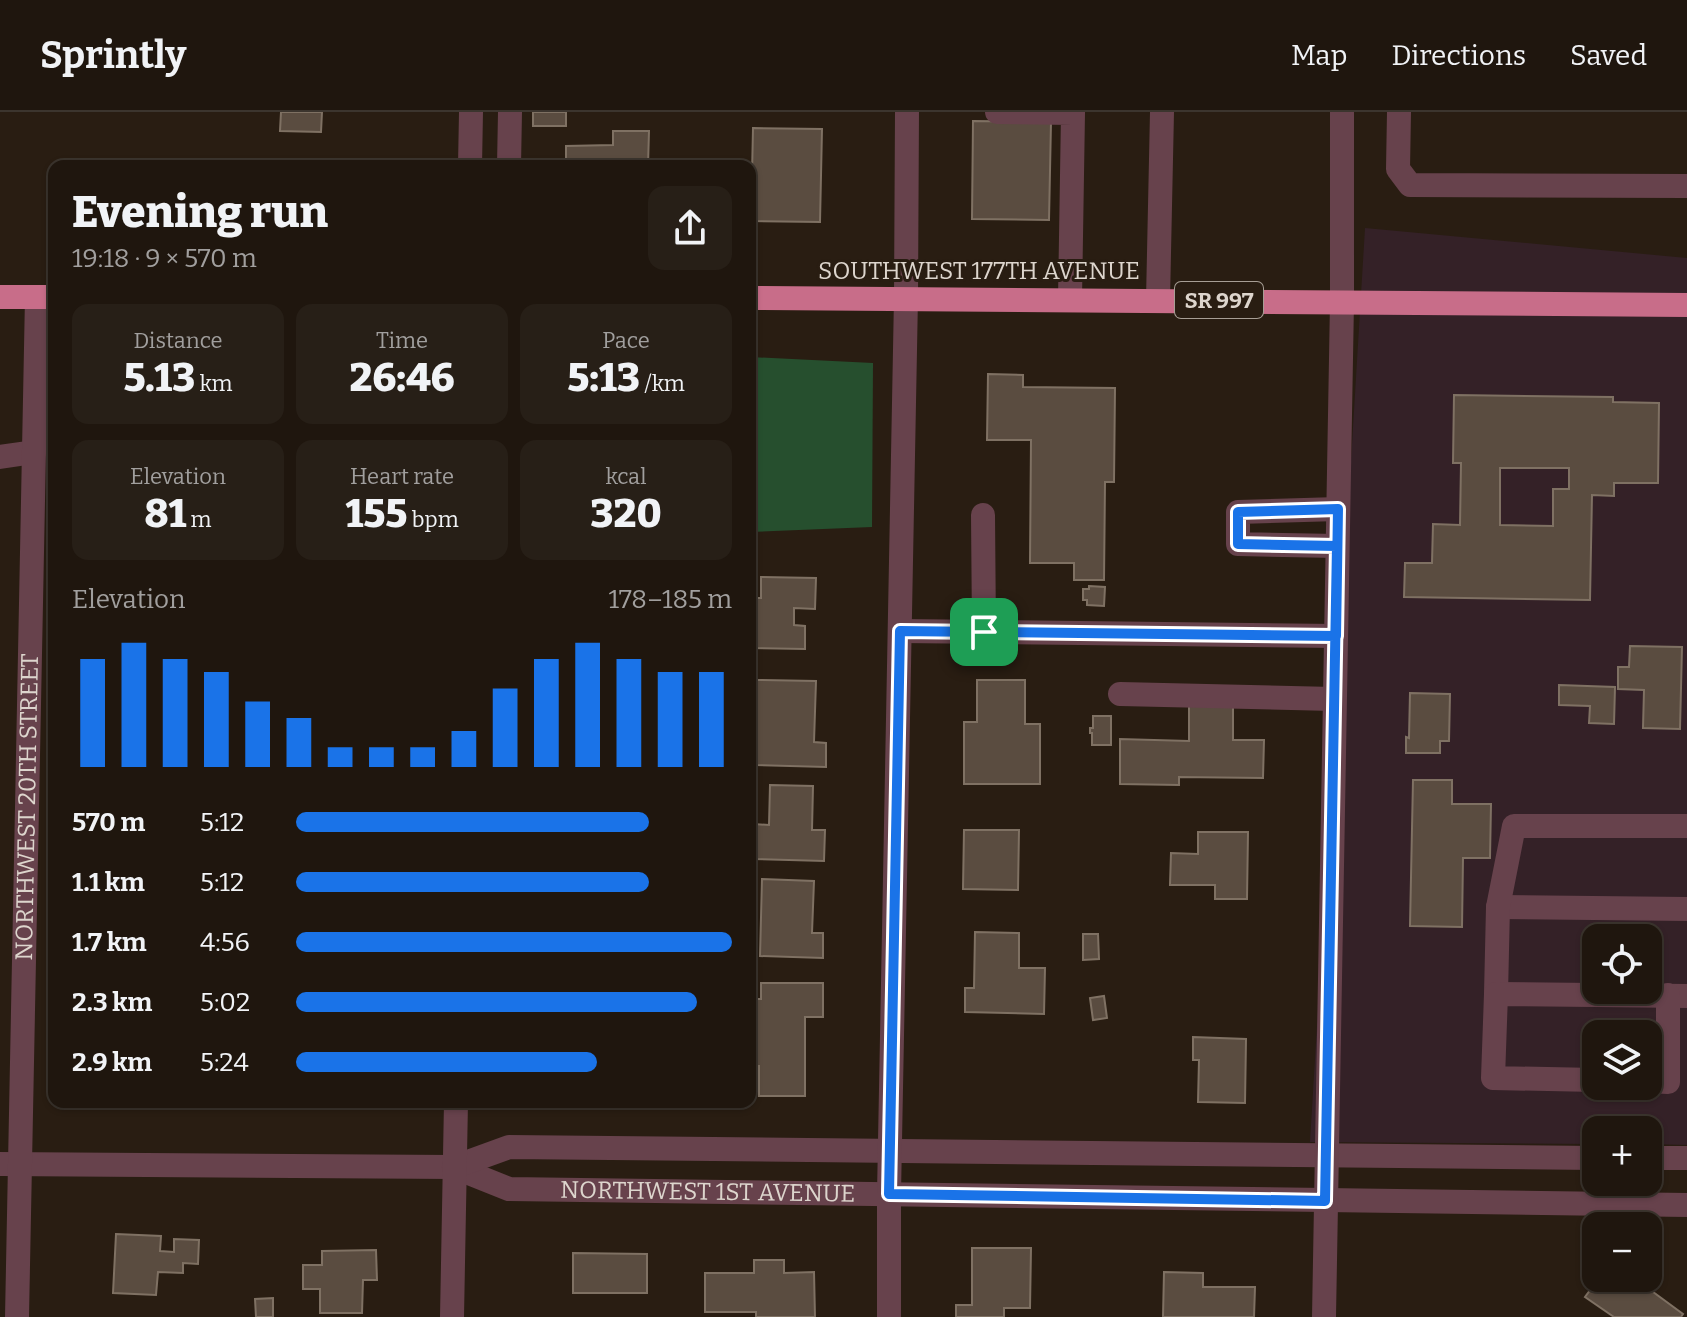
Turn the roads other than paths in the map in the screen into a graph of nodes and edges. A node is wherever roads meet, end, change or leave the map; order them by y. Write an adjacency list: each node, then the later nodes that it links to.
1 (471, 112): 8 (street)
2 (510, 112): 9 (street)
3 (907, 112): 13 (street)
4 (997, 112): 15 (street)
5 (1162, 112): 16 (street)
6 (1342, 112): 17 (street)
7 (1399, 112): 10 (street)
8 (470, 160)
9 (509, 160)
10 (1687, 186)
11 (0, 297): 12 (highway)
12 (46, 297): 19 (street, NORTHWEST 20TH STREET)
13 (906, 297): 14 (highway, SOUTHWEST 177TH AVENUE / SR 997); 15 (highway, SOUTHWEST 177TH AVENUE / SR 997); 25 (street)
14 (756, 298)
15 (1070, 299): 16 (highway, SOUTHWEST 177TH AVENUE / SR 997)
16 (1158, 300): 17 (highway, SOUTHWEST 177TH AVENUE / SR 997)
17 (1342, 302): 18 (highway, SOUTHWEST 177TH AVENUE / SR 997); 22 (street)
18 (1687, 305)
19 (34, 452): 20 (street); 21 (street, NORTHWEST 20TH STREET)
20 (0, 457)
21 (44, 496): 43 (street, NORTHWEST 20TH STREET)
22 (1338, 509): 24 (street); 24 (street)
23 (983, 515): 26 (street)
24 (1337, 546): 27 (street)
25 (900, 631): 26 (street); 38 (street)
26 (984, 632): 27 (street)
27 (1336, 636): 29 (street)
28 (1120, 694): 29 (street)
29 (1334, 699): 39 (street)
30 (1687, 826): 31 (street)
31 (1498, 907): 32 (street); 33 (street)
32 (1687, 909)
33 (1496, 994): 34 (street); 35 (street)
34 (1678, 996): 36 (street)
35 (1582, 1080)
36 (1662, 1082)
37 (456, 1108): 44 (street)
38 (890, 1151): 39 (street, NORTHWEST 1ST AVENUE); 44 (street, NORTHWEST 1ST AVENUE); 45 (street)
39 (1326, 1156): 40 (street, NORTHWEST 1ST AVENUE); 46 (street)
40 (1582, 1158)
41 (1662, 1158): 42 (street)
42 (1687, 1158)
43 (10, 1164): 44 (street, NORTHWEST 1ST AVENUE); 48 (street, NORTHWEST 20TH STREET)
44 (454, 1167): 45 (street, NORTHWEST 1ST AVENUE); 49 (street)
45 (889, 1194): 46 (street, NORTHWEST 1ST AVENUE); 50 (street)
46 (1325, 1201): 47 (street, NORTHWEST 1ST AVENUE); 51 (street)
47 (1687, 1205)
48 (17, 1317)
49 (452, 1317)
50 (889, 1317)
51 (1324, 1317)

